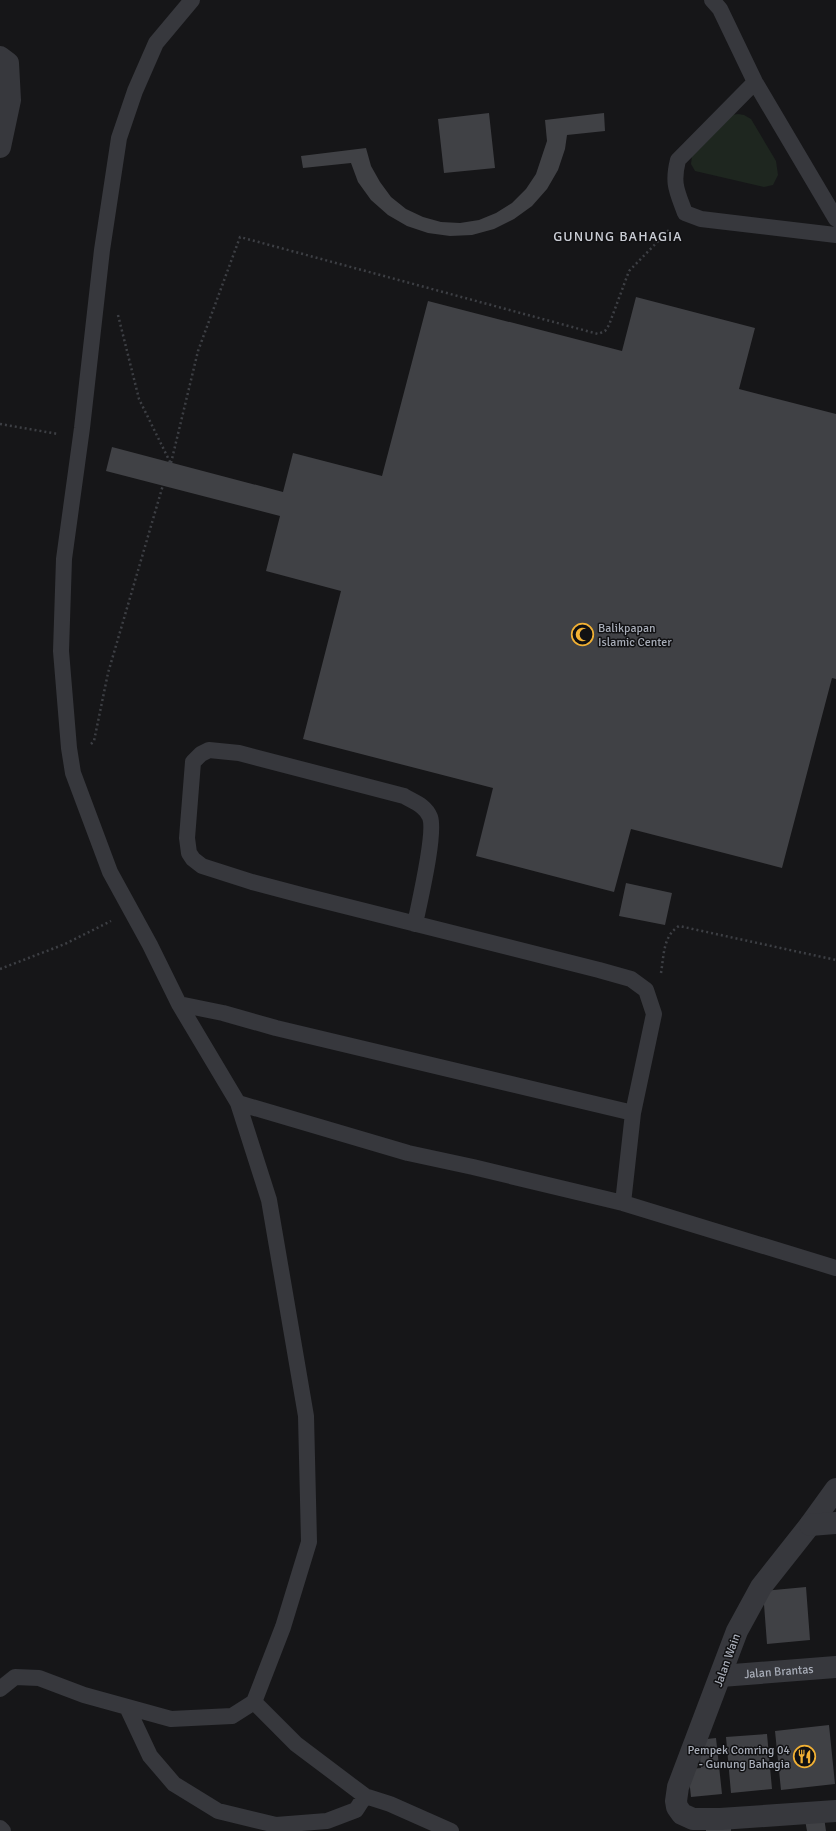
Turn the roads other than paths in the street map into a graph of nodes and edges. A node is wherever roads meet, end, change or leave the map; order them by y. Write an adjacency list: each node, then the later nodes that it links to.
1 (192, 0): 9 (lane)
2 (712, 0): 4 (lane)
3 (0, 57): 5 (street)
4 (755, 82): 6 (lane); 7 (lane)
5 (0, 147)
6 (836, 219)
7 (836, 235)
8 (415, 924): 8 (lane); 11 (lane)
9 (179, 1004): 10 (lane); 11 (lane)
10 (238, 1103): 12 (lane); 20 (lane)
11 (633, 1113): 12 (lane)
12 (623, 1203): 13 (lane)
13 (836, 1268)
14 (836, 1489): 16 (street, Jalan Wain)
15 (836, 1523): 16 (street)
16 (810, 1525): 18 (street, Jalan Wain)
17 (836, 1667): 18 (street, Jalan Brantas)
18 (721, 1676): 23 (street, Jalan Wain)
19 (0, 1689): 21 (lane)
20 (254, 1702): 21 (lane); 22 (lane)
21 (127, 1707): 22 (lane)
22 (365, 1796): 26 (lane)
23 (836, 1811)
24 (0, 1828): 25 (lane)
25 (3, 1831)
26 (451, 1831)

